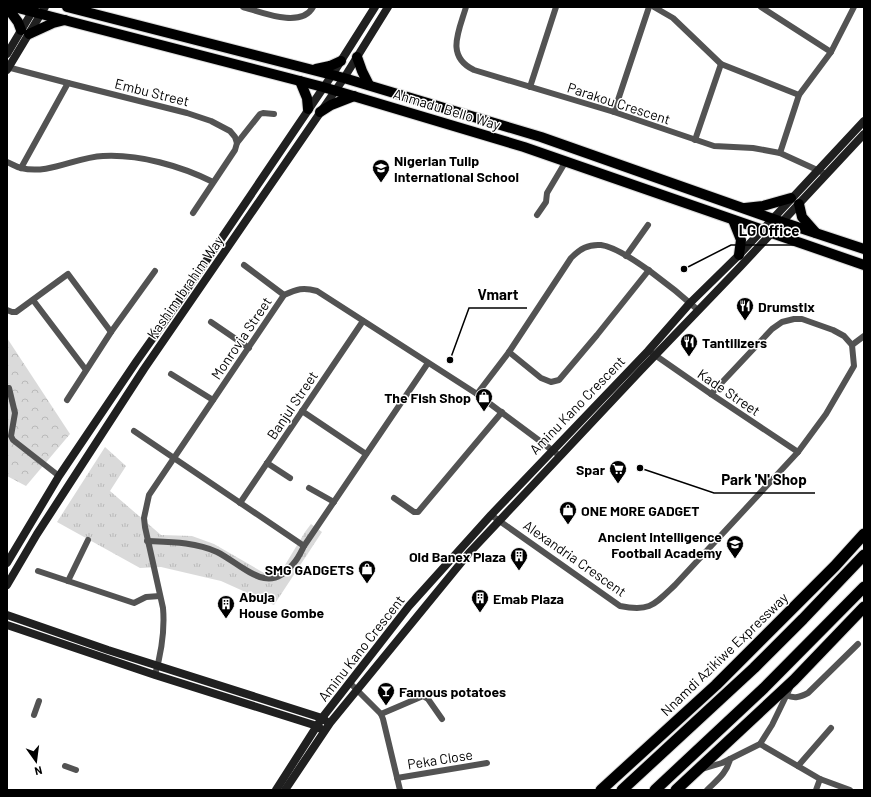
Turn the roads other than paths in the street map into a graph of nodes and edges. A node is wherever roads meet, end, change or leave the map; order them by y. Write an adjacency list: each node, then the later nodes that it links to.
1 (7, 7): 16 (main road)
2 (14, 7): 14 (main road, Ahmadu Bello Way)
3 (243, 7): 4 (street)
4 (313, 7)
5 (375, 7): 20 (main road, Kashim Ibrahim Way)
6 (388, 7): 19 (main road, Kashim Ibrahim Way)
7 (466, 7): 30 (street, Parakou Crescent)
8 (556, 7): 30 (street)
9 (649, 7): 36 (street)
10 (654, 7): 21 (street)
11 (761, 7): 17 (street)
12 (854, 7): 17 (street)
13 (70, 8): 23 (main road, Ahmadu Bello Way)
14 (39, 10): 15 (main road, Ahmadu Bello Way); 16 (main road)
15 (65, 20): 16 (main road); 26 (main road, Ahmadu Bello Way)
16 (25, 32): 18 (main road); 22 (main road)
17 (831, 52): 33 (street)
18 (7, 54)
19 (357, 57): 25 (main road, Kashim Ibrahim Way); 28 (main road)
20 (341, 61): 23 (main road); 24 (main road, Kashim Ibrahim Way)
21 (721, 64): 33 (street); 40 (street)
22 (8, 68): 27 (street, Embu Street)
23 (313, 70): 24 (main road, Ahmadu Bello Way)
24 (332, 75): 25 (main road, Ahmadu Bello Way); 29 (main road, Kashim Ibrahim Way)
25 (344, 78): 28 (main road, Ahmadu Bello Way); 31 (main road, Kashim Ibrahim Way)
26 (300, 81): 29 (main road, Ahmadu Bello Way); 34 (main road)
27 (68, 83): 41 (street, Embu Street); 45 (street)
28 (369, 85): 50 (main road, Ahmadu Bello Way)
29 (323, 87): 31 (main road, Ahmadu Bello Way); 34 (main road, Kashim Ibrahim Way)
30 (530, 87): 36 (street, Parakou Crescent)
31 (335, 90): 32 (main road, Ahmadu Bello Way); 35 (main road, Kashim Ibrahim Way)
32 (354, 96): 35 (main road); 43 (main road, Ahmadu Bello Way)
33 (799, 96): 42 (street)
34 (308, 109): 96 (main road, Kashim Ibrahim Way)
35 (320, 112): 113 (main road, Kashim Ibrahim Way)
36 (614, 112): 40 (street, Parakou Crescent)
37 (274, 114): 41 (street)
38 (864, 121): 46 (main road, Aminu Kano Crescent)
39 (864, 134): 47 (main road)
40 (695, 140): 42 (street, Parakou Crescent)
41 (237, 143): 48 (street)
42 (780, 153): 46 (street, Parakou Crescent)
43 (566, 161): 52 (street); 54 (main road, Ahmadu Bello Way)
44 (7, 162): 45 (street)
45 (21, 168): 48 (street)
46 (818, 169): 47 (street, Parakou Crescent); 49 (main road, Aminu Kano Crescent)
47 (826, 174): 49 (main road)
48 (213, 182): 51 (street)
49 (795, 201): 50 (main road); 53 (main road, Aminu Kano Crescent); 55 (main road, Aminu Kano Crescent); 57 (main road)
50 (742, 208): 53 (main road, Ahmadu Bello Way)
51 (193, 212)
52 (537, 215)
53 (772, 218): 55 (main road, Ahmadu Bello Way); 58 (main road, Aminu Kano Crescent)
54 (734, 220): 58 (main road, Ahmadu Bello Way); 60 (main road)
55 (782, 222): 57 (main road, Ahmadu Bello Way); 58 (main road, Aminu Kano Crescent)
56 (648, 225): 61 (street)
57 (817, 234): 59 (main road, Ahmadu Bello Way)
58 (766, 235): 60 (main road, Aminu Kano Crescent); 63 (main road, Ahmadu Bello Way); 70 (main road, Aminu Kano Crescent)
59 (864, 250)
60 (739, 255): 68 (main road, Aminu Kano Crescent)
61 (626, 256): 64 (street); 77 (street)
62 (244, 265): 66 (street)
63 (864, 265)
64 (649, 270): 68 (street); 77 (street)
65 (155, 271): 73 (street)
66 (284, 295): 71 (street, Monrovia Street); 76 (street, Monrovia Street)
67 (33, 300): 69 (street); 73 (street); 80 (street)
68 (690, 303): 70 (street); 78 (main road, Aminu Kano Crescent)
69 (7, 310)
70 (698, 310): 78 (main road, Aminu Kano Crescent)
71 (363, 320): 79 (street, Monrovia Street); 87 (street, Banjul Street)
72 (211, 322): 76 (street)
73 (110, 332): 80 (street)
74 (864, 336): 75 (street)
75 (852, 345): 84 (street); 91 (street, Alexandria Crescent)
76 (248, 348): 86 (street, Monrovia Street)
77 (509, 352): 83 (street)
78 (652, 353): 84 (street, Kade Street); 90 (main road, Aminu Kano Crescent); 93 (main road, Aminu Kano Crescent)
79 (428, 362): 83 (street, Monrovia Street); 92 (street)
80 (86, 370): 85 (street)
81 (171, 374): 86 (street)
82 (9, 388): 96 (street)
83 (477, 394): 88 (street, Monrovia Street)
84 (711, 394): 91 (street, Kade Street)
85 (67, 400)
86 (213, 400): 94 (street, Monrovia Street)
87 (302, 411): 92 (street); 95 (street, Banjul Street)
88 (502, 412): 90 (street, Monrovia Street); 99 (street)
89 (134, 431): 94 (street)
90 (553, 450): 93 (street, Monrovia Street); 102 (main road, Aminu Kano Crescent)
91 (798, 452): 103 (street, Alexandria Crescent)
92 (366, 454): 100 (street)
93 (560, 456): 103 (main road, Aminu Kano Crescent)
94 (174, 458): 101 (street); 106 (street, Monrovia Street)
95 (268, 462): 97 (street); 101 (street, Banjul Street)
96 (59, 476): 109 (main road, Kashim Ibrahim Way)
97 (290, 478)
98 (309, 488): 100 (street)
99 (394, 498)
100 (334, 502): 107 (street)
101 (240, 503): 107 (street)
102 (491, 515): 103 (street, Alexandria Crescent); 124 (main road, Aminu Kano Crescent)
103 (500, 521): 125 (main road, Aminu Kano Crescent)
104 (864, 534): 110 (highway, Nnamdi Azikiwe Expressway)
105 (88, 540): 112 (street)
106 (147, 541): 107 (street); 115 (street, Monrovia Street)
107 (304, 546)
108 (864, 555): 118 (highway, Nnamdi Azikiwe Expressway)
109 (7, 563)
110 (835, 566): 118 (highway); 148 (highway, Nnamdi Azikiwe Expressway)
111 (38, 570): 112 (street)
112 (68, 582): 115 (street)
113 (7, 585)
114 (864, 587): 150 (highway)
115 (160, 596): 121 (street, Monrovia Street)
116 (864, 607): 123 (highway)
117 (7, 615): 121 (main road, Aminu Kano Crescent)
118 (803, 619): 149 (highway, Nnamdi Azikiwe Expressway)
119 (7, 625): 122 (main road)
120 (858, 644): 126 (street)
121 (158, 666): 122 (street, Monrovia Street); 130 (main road, Aminu Kano Crescent)
122 (155, 676): 133 (main road)
123 (794, 680): 126 (street); 142 (highway)
124 (349, 682): 125 (street); 130 (main road, Aminu Kano Crescent)
125 (357, 689): 128 (street); 132 (main road, Aminu Kano Crescent)
126 (786, 696): 136 (street)
127 (39, 701): 129 (street)
128 (381, 714): 131 (street); 143 (street)
129 (34, 715)
130 (322, 718): 132 (main road, Aminu Kano Crescent); 133 (main road, Aminu Kano Crescent)
131 (442, 719)
132 (330, 723): 135 (main road, Aminu Kano Crescent)
133 (317, 726): 135 (main road); 145 (main road, Aminu Kano Crescent)
134 (831, 728): 140 (street)
135 (325, 731): 146 (main road, Aminu Kano Crescent)
136 (760, 744): 137 (street); 140 (street)
137 (730, 759): 142 (street); 152 (street)
138 (487, 763): 143 (street, Peka Close)
139 (65, 766): 141 (street)
140 (798, 766): 144 (street)
141 (76, 770)
142 (697, 770): 151 (highway)
143 (397, 778): 147 (street)
144 (820, 779): 153 (street); 154 (street)
145 (276, 790)
146 (285, 790)
147 (400, 790)
148 (601, 790)
149 (622, 790)
150 (655, 790)
151 (676, 790)
152 (707, 790)
153 (816, 790)
154 (850, 790)

